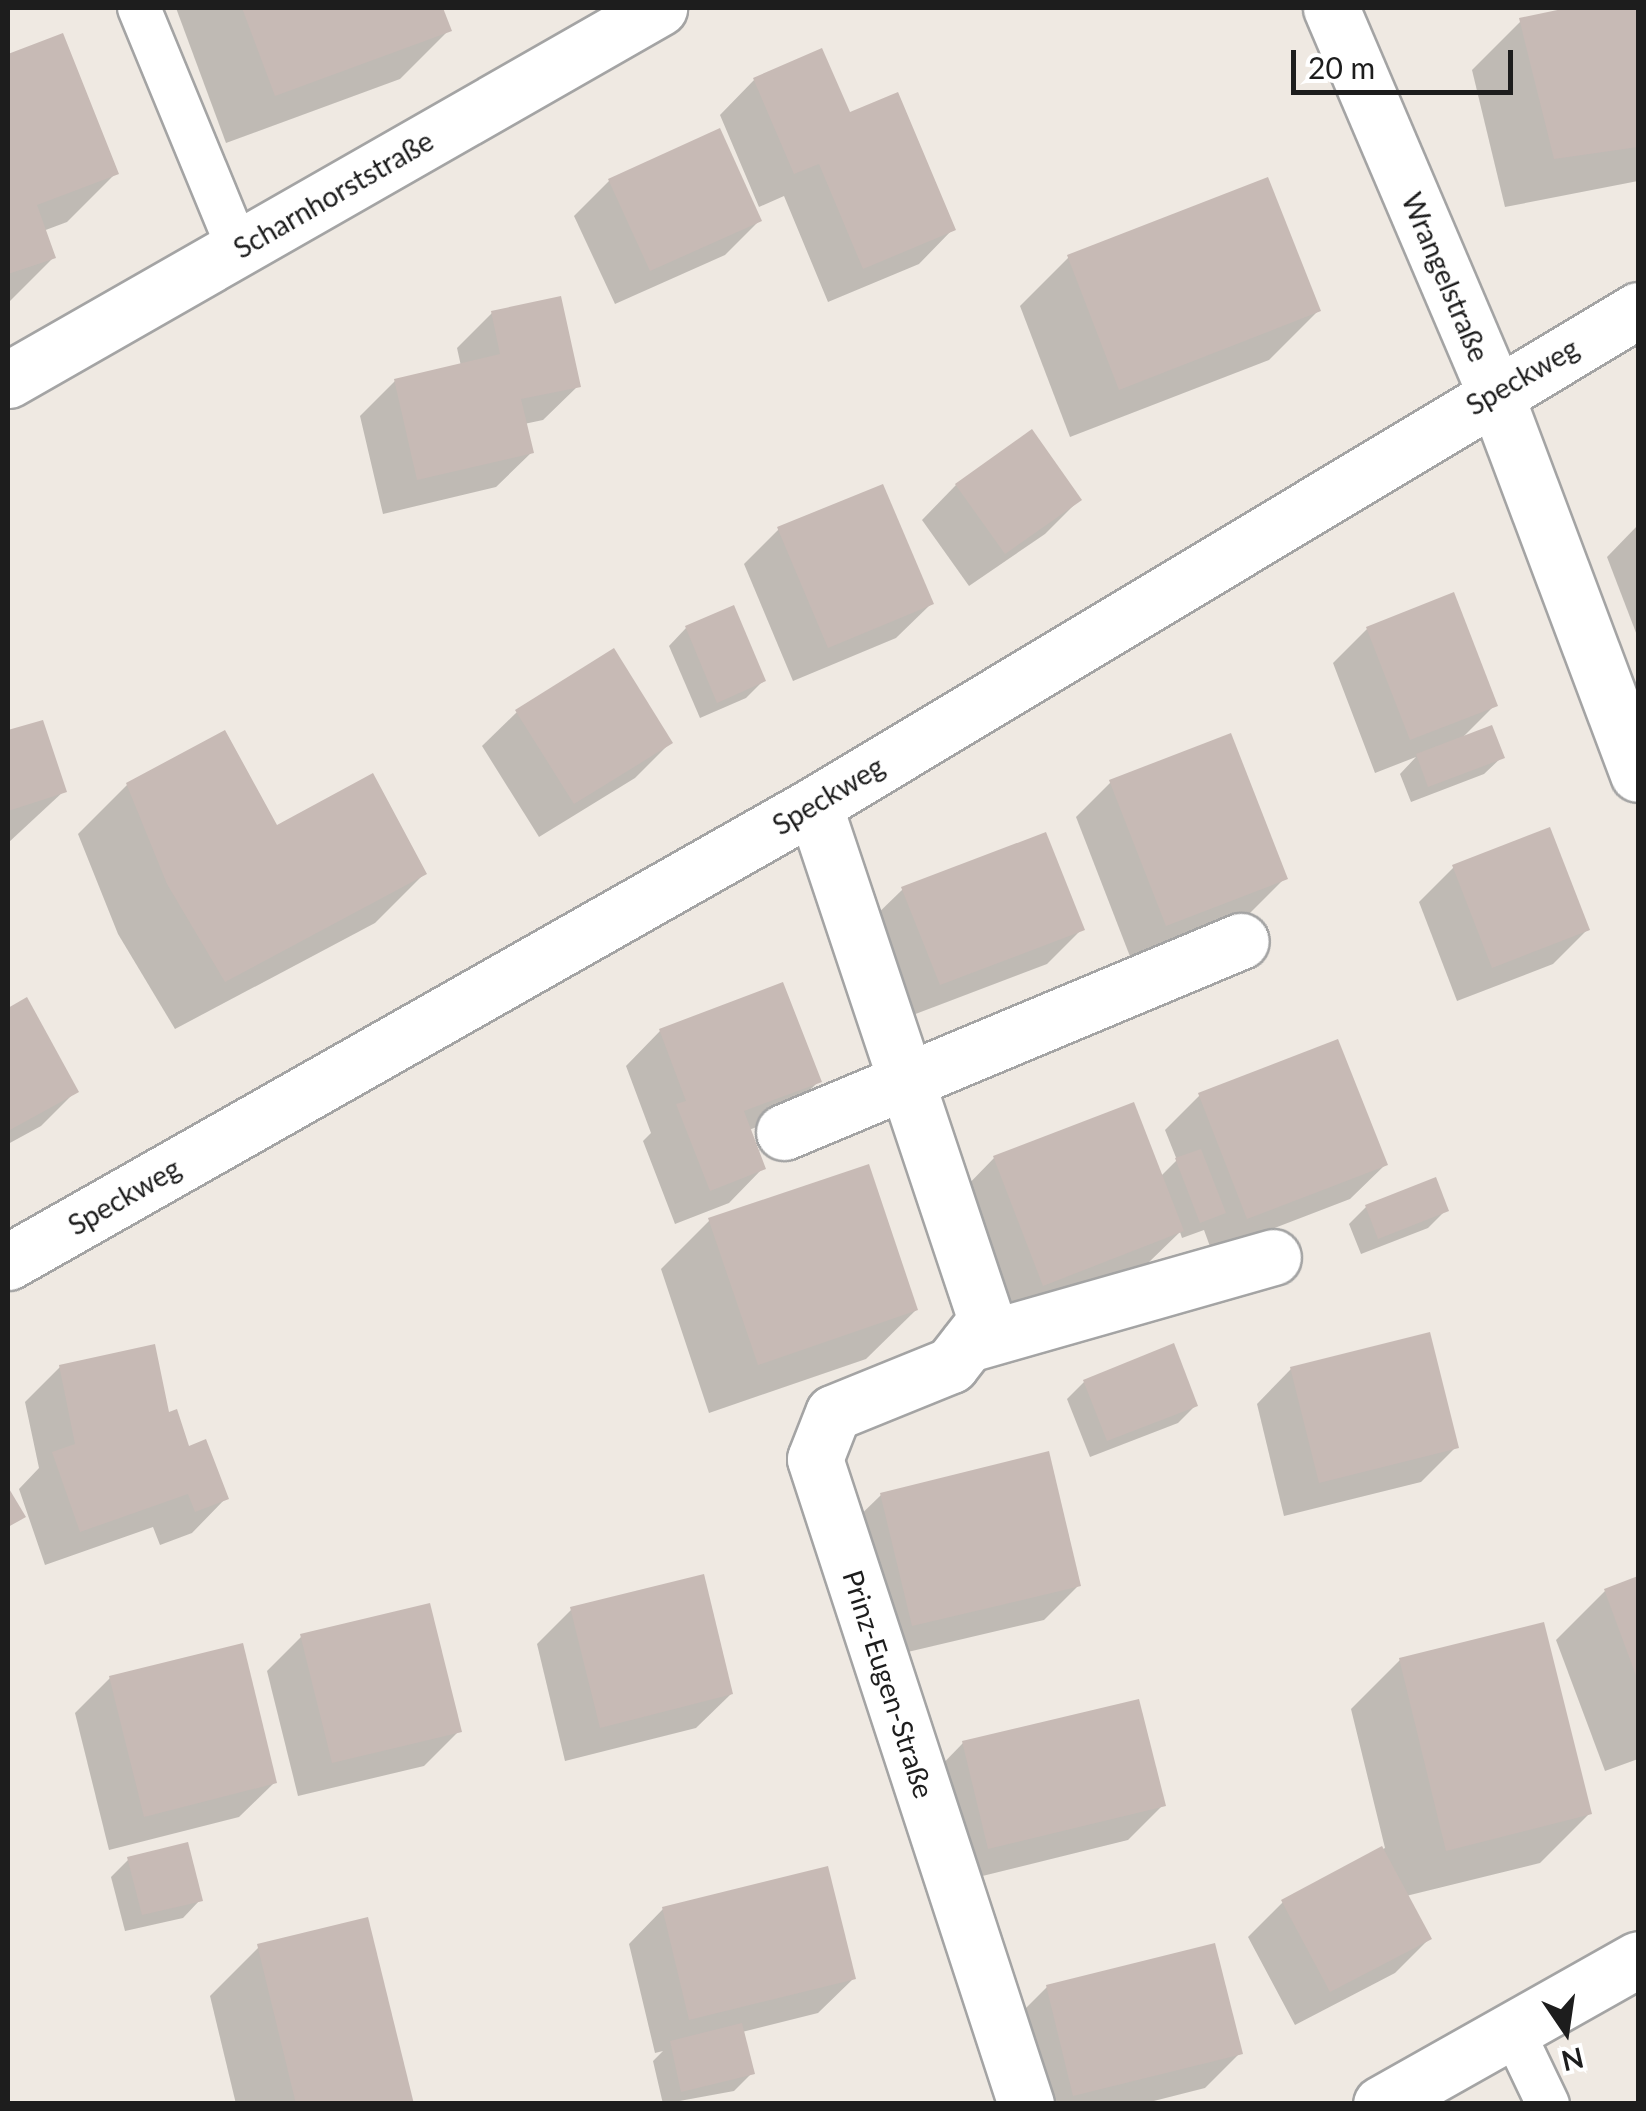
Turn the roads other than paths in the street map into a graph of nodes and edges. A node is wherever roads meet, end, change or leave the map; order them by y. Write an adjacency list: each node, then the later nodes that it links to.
1 (139, 8): 4 (lane)
2 (660, 8): 4 (street, Scharnhorststraße)
3 (1331, 8): 7 (street, Wrangelstraße)
4 (238, 248): 6 (street, Scharnhorststraße)
5 (1638, 310): 7 (street, Speckweg)
6 (8, 380)
7 (1494, 391): 8 (street, Wrangelstraße); 9 (street, Speckweg)
8 (1638, 774)
9 (814, 805): 11 (street); 14 (street, Speckweg)
10 (1242, 940): 11 (street)
11 (905, 1077): 12 (street); 15 (street)
12 (784, 1132)
13 (1273, 1256): 15 (street, Prinz-Eugen-Straße)
14 (8, 1262)
15 (968, 1344): 18 (street, Prinz-Eugen-Straße)
16 (1638, 1959): 17 (street)
17 (1512, 2029): 19 (street); 20 (lane)
18 (1026, 2104)
19 (1381, 2104)
20 (1548, 2104)

